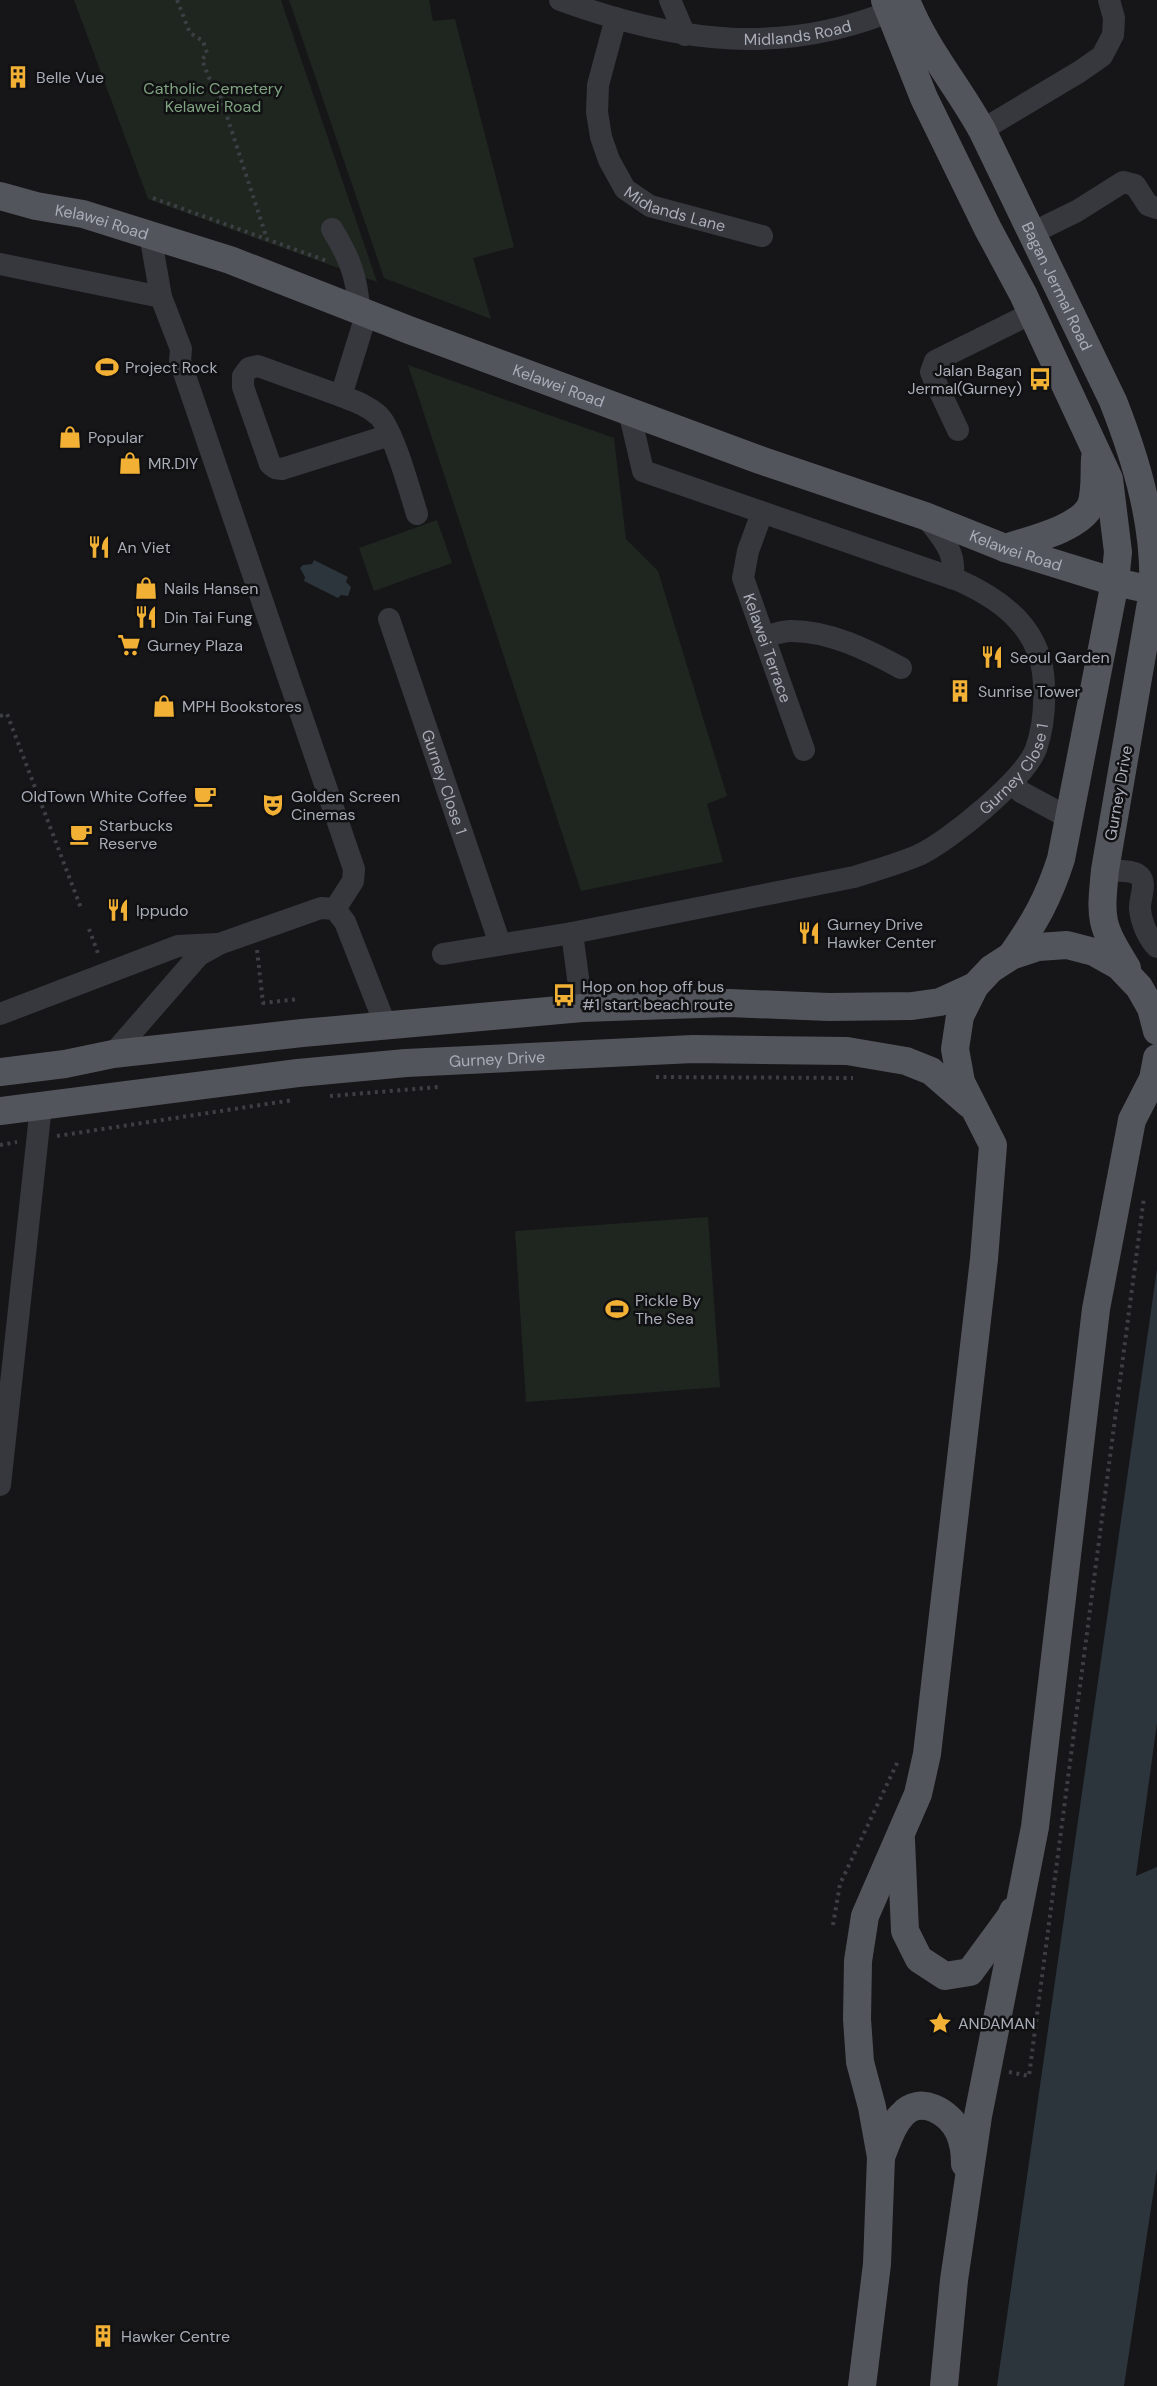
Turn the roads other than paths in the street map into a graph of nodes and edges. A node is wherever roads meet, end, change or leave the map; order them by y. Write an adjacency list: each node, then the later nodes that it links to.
1 (560, 0): 5 (street, Midlands Road)
2 (670, 0): 6 (street)
3 (1109, 0): 7 (street)
4 (897, 4): 6 (street, Midlands Road); 7 (main road, Bagan Jermal Road); 8 (main road, Bagan Jermal Road)
5 (616, 18): 6 (street, Midlands Road); 14 (street, Midlands Lane)
6 (685, 35)
7 (982, 130): 8 (main road); 12 (main road, Bagan Jermal Road)
8 (968, 185): 17 (main road, Bagan Jermal Road)
9 (0, 196): 13 (main road, Kelawei Road)
10 (1157, 208): 12 (street)
11 (332, 229): 18 (street)
12 (1032, 232): 17 (main road); 24 (main road, Bagan Jermal Road)
13 (150, 234): 16 (street); 18 (main road, Kelawei Road)
14 (762, 236)
15 (0, 264): 16 (street)
16 (155, 296): 44 (street)
17 (1028, 303): 21 (street); 23 (main road, Bagan Jermal Road)
18 (363, 311): 19 (street); 20 (main road, Kelawei Road)
19 (341, 396): 22 (street); 22 (street)
20 (629, 411): 27 (street, Gurney Close 1); 28 (main road, Kelawei Road)
21 (958, 430)
22 (390, 435): 26 (street)
23 (1096, 447): 29 (main road); 31 (main road, Bagan Jermal Road)
24 (1131, 448): 25 (main road); 32 (main road, Bagan Jermal Road)
25 (1157, 491)
26 (417, 513)
27 (762, 513): 30 (street, Gurney Close 1); 36 (street, Kelawei Terrace)
28 (925, 516): 29 (main road, Kelawei Road); 30 (street)
29 (1005, 548): 31 (main road, Kelawei Road)
30 (951, 578): 41 (street, Gurney Close 1)
31 (1115, 582): 32 (main road, Kelawei Road); 33 (main road)
32 (1155, 591): 35 (main road, Gurney Drive)
33 (1109, 616): 35 (main road); 42 (main road)
34 (389, 619): 47 (street, Gurney Close 1)
35 (1152, 625): 39 (main road, Gurney Drive)
36 (764, 637): 37 (street); 40 (street, Kelawei Terrace)
37 (901, 668)
38 (1157, 684): 39 (main road)
39 (1128, 732): 43 (main road, Gurney Drive)
40 (804, 750)
41 (1012, 783): 42 (street); 45 (street, Gurney Close 1)
42 (1069, 818): 50 (main road)
43 (1105, 870): 48 (street); 52 (main road, Gurney Drive)
44 (335, 909): 46 (street); 55 (street)
45 (572, 933): 47 (street, Gurney Close 1); 53 (street)
46 (219, 944): 54 (street); 57 (street)
47 (500, 944): 49 (street, Gurney Close 1)
48 (1157, 947)
49 (443, 954)
50 (1011, 956): 51 (main road); 52 (main road)
51 (975, 986): 53 (main road); 62 (main road)
52 (1139, 987): 56 (main road)
53 (582, 1008): 55 (main road)
54 (0, 1014)
55 (385, 1024): 57 (main road)
56 (1157, 1031)
57 (113, 1054): 59 (main road)
58 (1157, 1058): 64 (main road)
59 (0, 1072)
60 (40, 1106): 61 (main road, Gurney Drive); 62 (main road, Gurney Drive); 63 (street)
61 (0, 1111)
62 (978, 1111): 65 (main road)
63 (0, 1485)
64 (1035, 1827): 65 (main road); 67 (main road)
65 (901, 1835): 66 (main road)
66 (881, 2157): 67 (main road); 68 (main road)
67 (966, 2199): 69 (main road)
68 (862, 2386)
69 (944, 2386)

